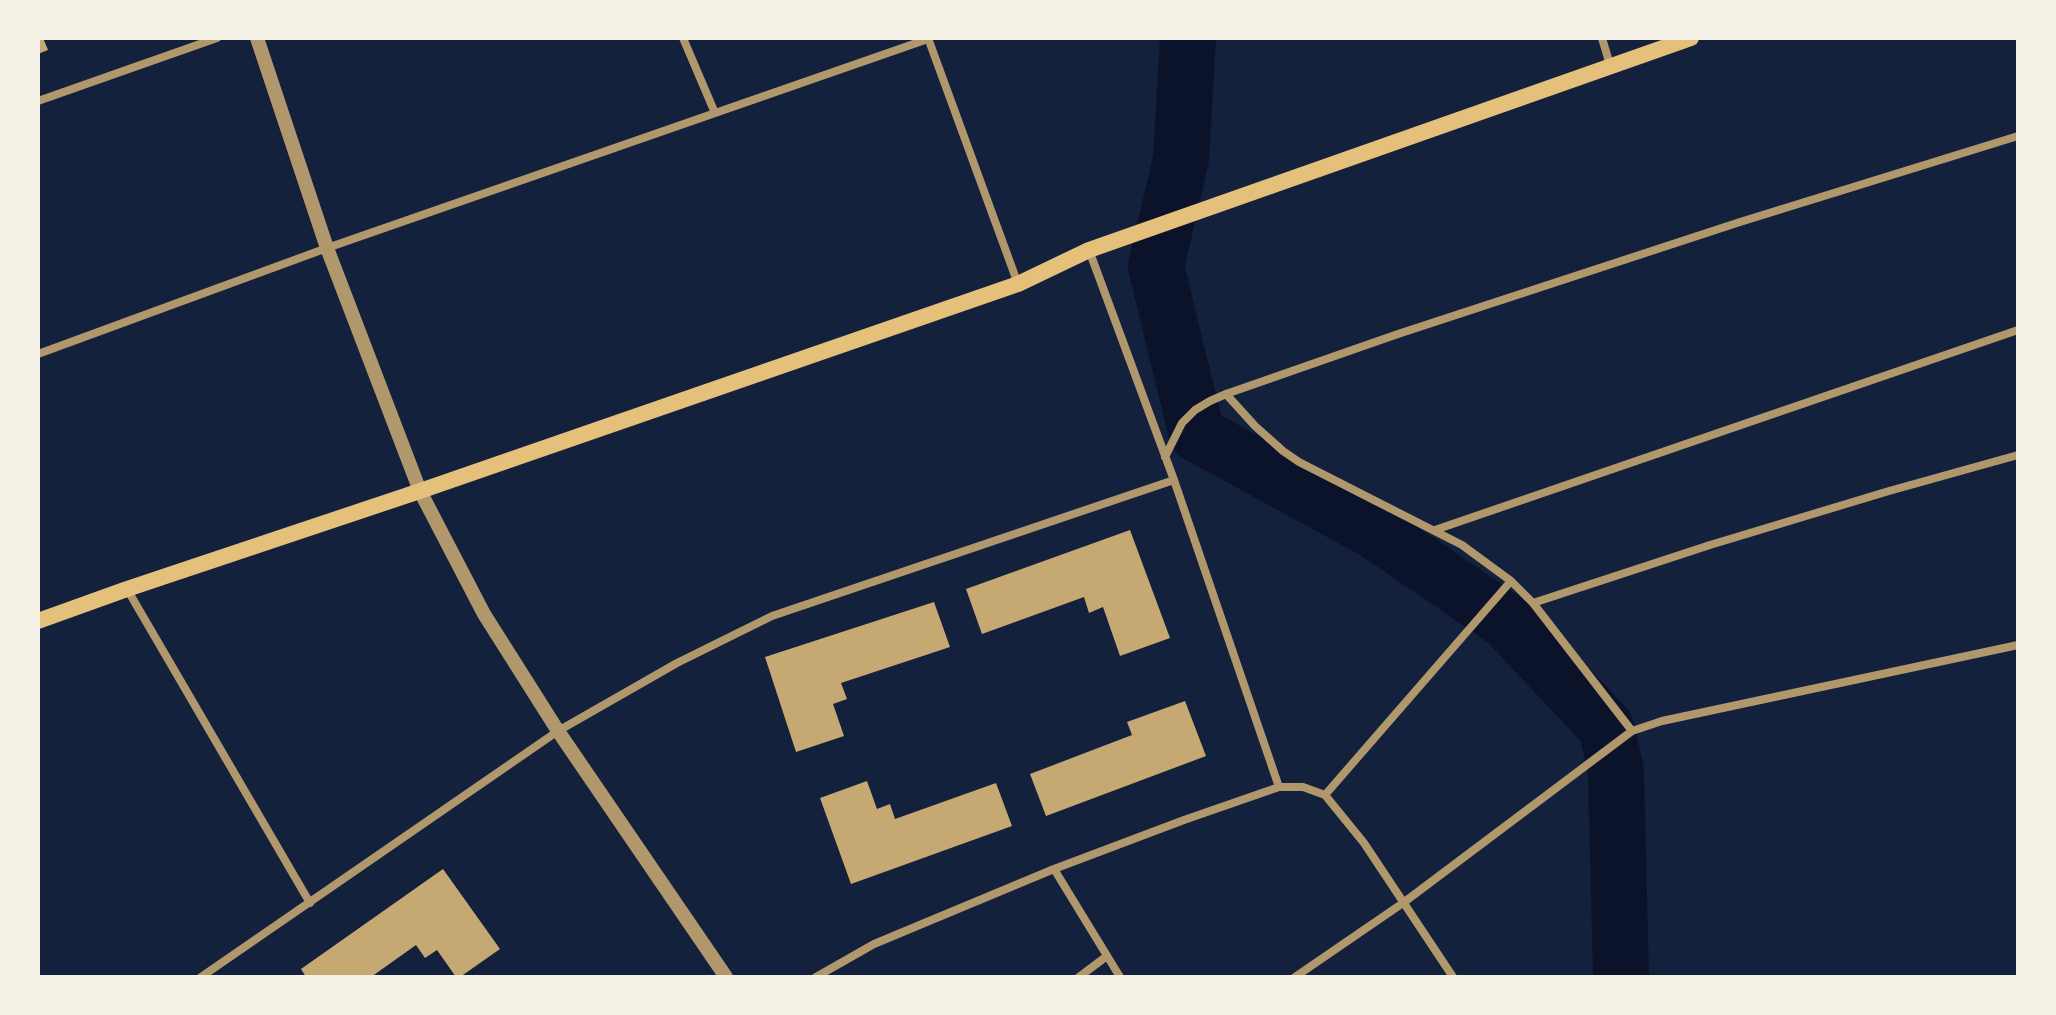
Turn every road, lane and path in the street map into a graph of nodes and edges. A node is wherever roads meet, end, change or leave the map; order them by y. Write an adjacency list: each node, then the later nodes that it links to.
1 (217, 38): 8 (street)
2 (257, 38): 11 (street)
3 (683, 38): 9 (street)
4 (928, 38): 9 (street); 13 (street)
5 (1602, 38): 7 (street)
6 (1691, 38): 7 (main road)
7 (1610, 65): 12 (main road)
8 (38, 101)
9 (715, 113): 11 (street)
10 (2018, 136): 16 (street)
11 (327, 248): 15 (street); 20 (street)
12 (1089, 250): 13 (main road); 18 (street)
13 (1018, 284): 20 (main road)
14 (2018, 330): 21 (street)
15 (38, 354)
16 (1226, 394): 18 (street); 21 (street)
17 (2018, 455): 24 (street)
18 (1165, 457): 19 (street)
19 (1174, 480): 27 (street); 29 (street)
20 (420, 491): 23 (main road); 27 (street)
21 (1435, 530): 22 (street)
22 (1511, 581): 24 (street); 30 (street)
23 (127, 589): 25 (main road); 32 (street)
24 (1533, 603): 28 (street)
25 (38, 621)
26 (2018, 645): 28 (street)
27 (558, 731): 32 (street); 36 (street)
28 (1632, 731): 33 (street)
29 (1279, 787): 30 (street); 31 (street)
30 (1325, 795): 33 (street)
31 (1054, 869): 34 (street); 37 (street)
32 (310, 903): 35 (street)
33 (1403, 903): 40 (street); 41 (street)
34 (1107, 956): 38 (street); 39 (street)
35 (201, 977)
36 (726, 977)
37 (816, 977)
38 (1079, 977)
39 (1120, 977)
40 (1295, 977)
41 (1453, 977)

